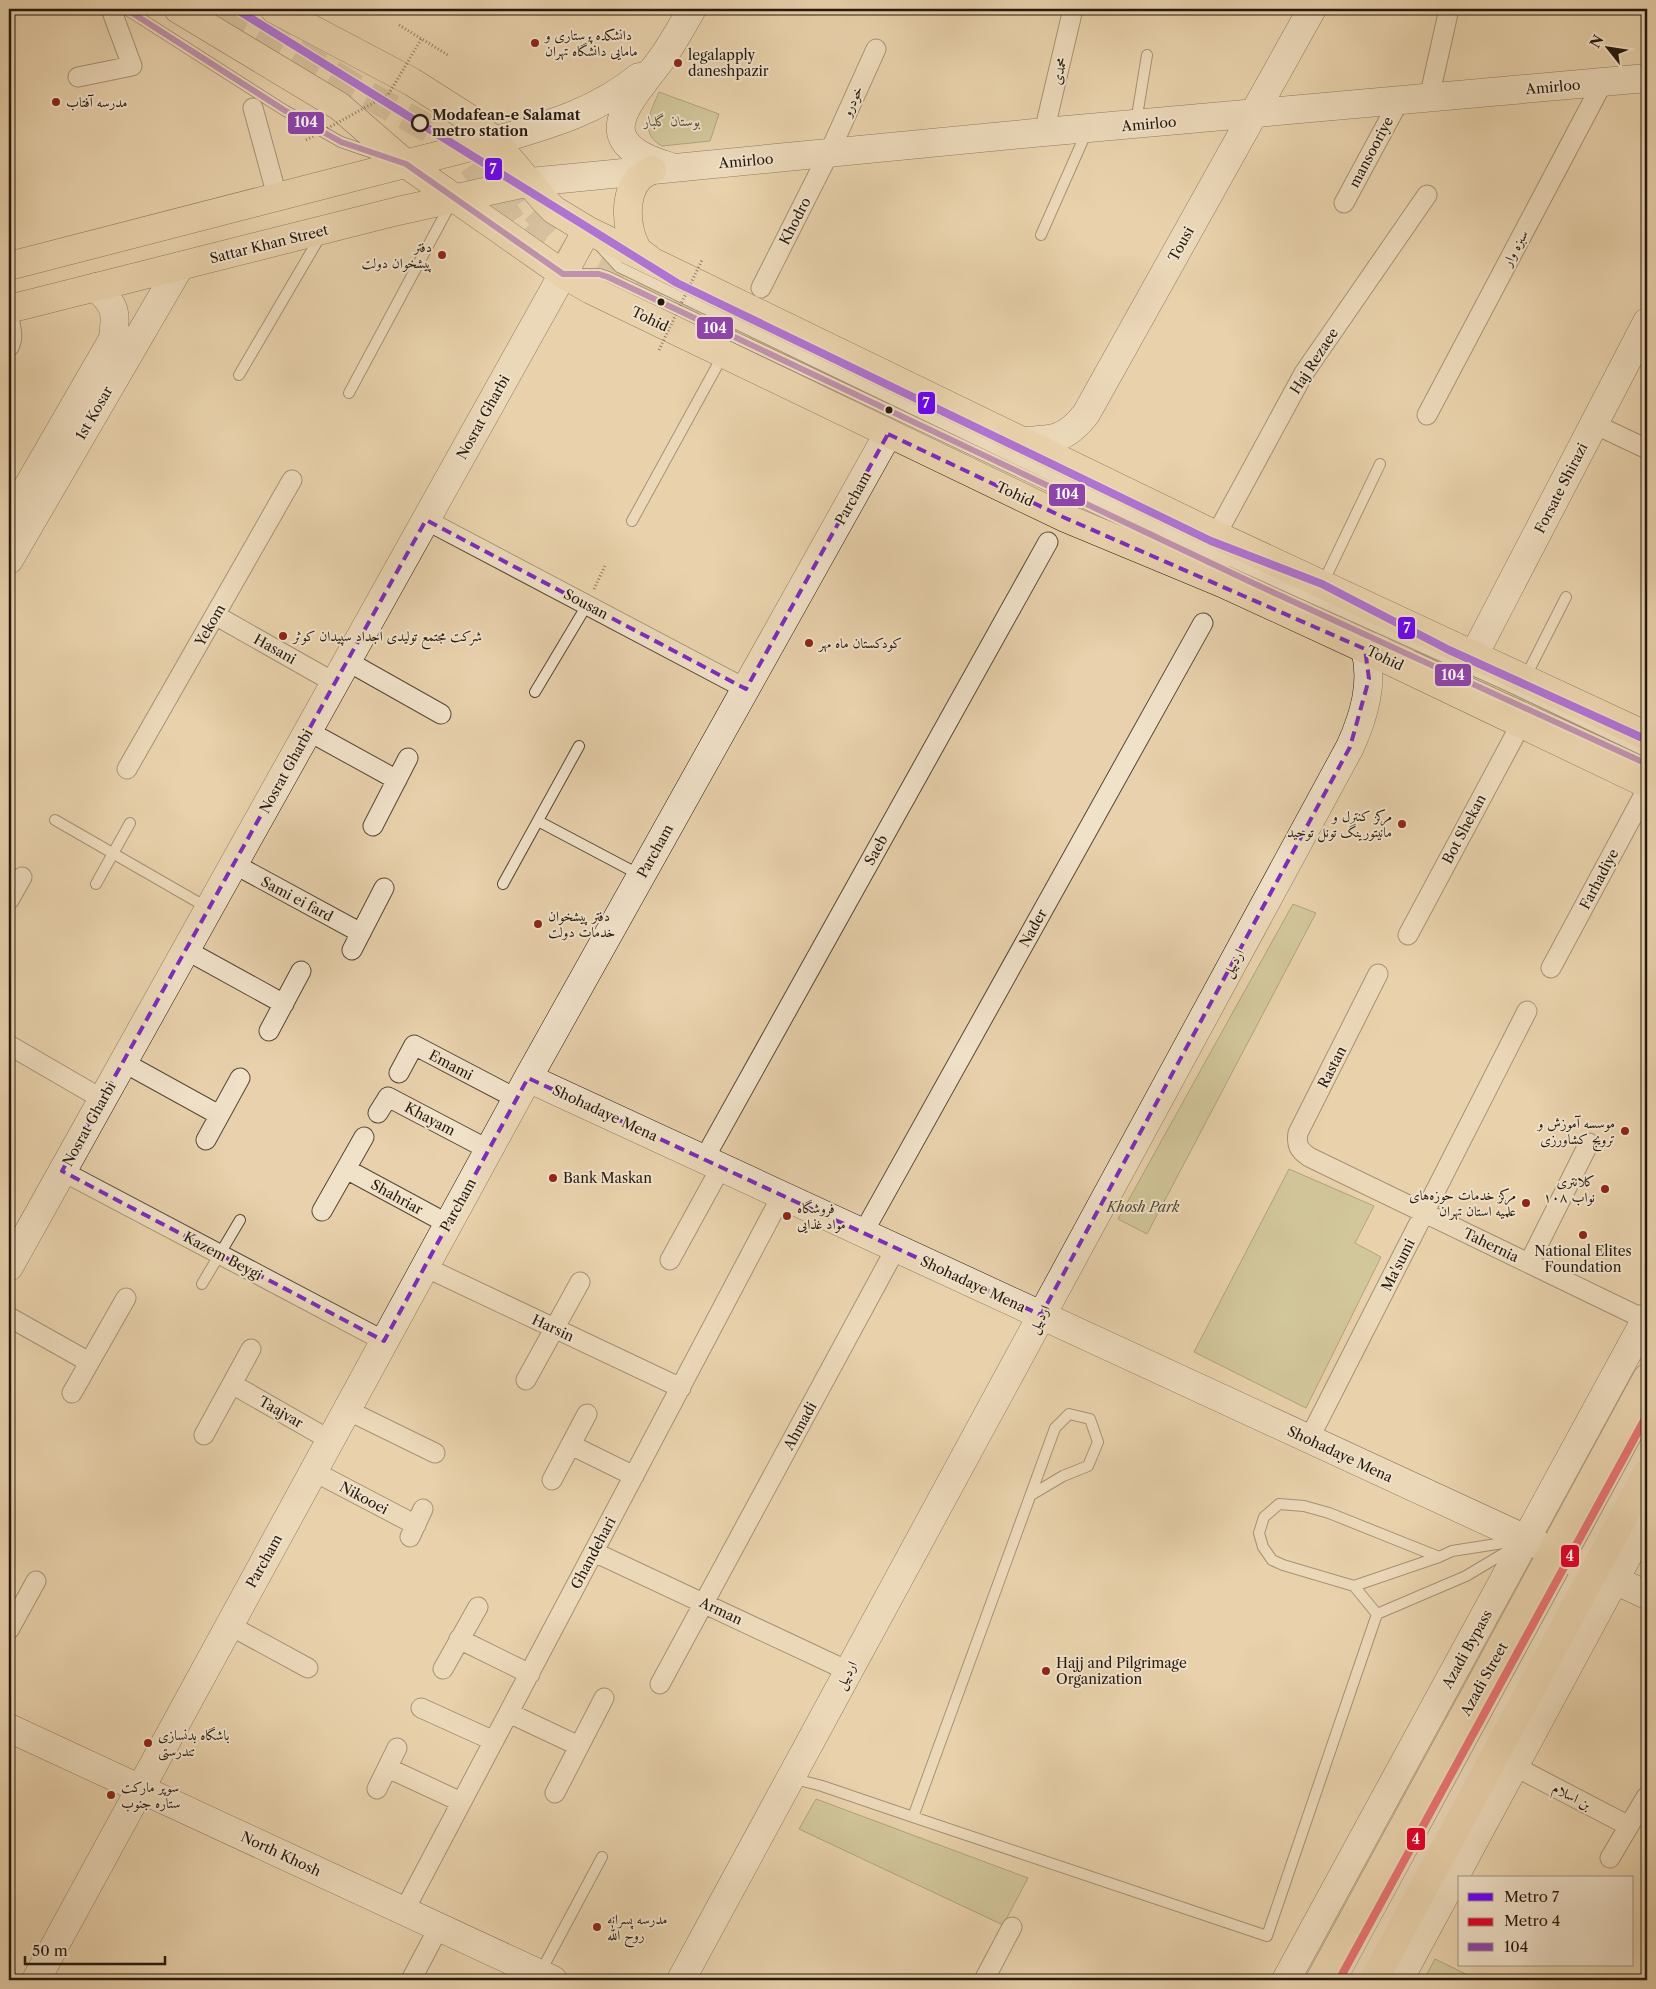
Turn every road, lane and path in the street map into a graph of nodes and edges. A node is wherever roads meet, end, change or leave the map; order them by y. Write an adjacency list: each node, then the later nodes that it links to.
1 (111, 9): 15 (street)
2 (126, 9): 28 (lane)
3 (178, 9): 28 (main road, Tohid)
4 (274, 9): 26 (main road, Tohid)
5 (692, 9): 14 (street)
6 (1073, 9): 24 (street, محمدی)
7 (1312, 9): 21 (street, Tousi)
8 (1449, 9): 18 (street)
9 (399, 25): 10 (path)
10 (422, 38): 12 (path); 25 (path, bridge)
11 (876, 49): 27 (street, خودرو)
12 (448, 55)
13 (1147, 55): 22 (lane)
14 (661, 59): 26 (street); 29 (street)
15 (78, 77)
16 (1647, 78): 17 (street, Amirloo)
17 (1603, 82): 18 (street, Amirloo); 55 (street, سبزه‌ وار)
18 (1429, 98): 19 (street, Amirloo)
19 (1399, 101): 21 (street, Amirloo); 34 (street, mansooriye)
20 (253, 108): 32 (street)
21 (1252, 114): 22 (street, Amirloo); 58 (street, Tousi)
22 (1136, 125): 23 (street, Amirloo)
23 (1087, 130): 24 (street, Amirloo); 37 (lane)
24 (1044, 132): 27 (street, Amirloo)
25 (306, 140)
26 (494, 141): 28 (main road); 30 (main road, Tohid)
27 (828, 154): 29 (street, Amirloo); 46 (street, Khodro)
28 (406, 164): 32 (main road); 33 (main road, Tohid)
29 (662, 169): 30 (street, Amirloo); 40 (main road)
30 (530, 182): 33 (main road, Sattar Khan Street); 36 (main road, Tohid)
31 (1427, 195): 65 (street, Haj Rezaee)
32 (277, 196): 38 (main road)
33 (454, 198): 35 (main road, Sattar Khan Street); 43 (main road, Tohid); 54 (lane)
34 (1344, 203)
35 (324, 230): 42 (main road, Sattar Khan Street); 53 (lane)
36 (587, 230): 40 (main road, Tohid); 43 (main road); 76 (lane)
37 (1041, 235)
38 (121, 237): 41 (main road); 44 (main road)
39 (702, 260): 51 (path, bridge)
40 (654, 262): 58 (main road, Tohid)
41 (9, 266)
42 (180, 266): 44 (main road, Sattar Khan Street); 67 (street, 1st Kosar)
43 (563, 274): 52 (main road, Tohid); 63 (street, Nosrat Gharbi); 76 (lane)
44 (131, 279): 45 (main road, Sattar Khan Street)
45 (96, 287): 47 (main road, Sattar Khan Street); 62 (street)
46 (761, 288)
47 (9, 309)
48 (9, 318): 50 (street)
49 (1647, 322): 56 (street, Forsate Shirazi)
50 (9, 348)
51 (659, 350)
52 (723, 354): 57 (main road, Tohid); 64 (lane)
53 (239, 375)
54 (350, 393)
55 (1427, 415)
56 (1594, 424): 59 (street); 76 (street, Forsate Shirazi)
57 (888, 434): 74 (main road, Tohid); 78 (street, Parcham)
58 (1021, 441): 65 (main road, Tohid)
59 (1647, 449)
60 (1380, 464): 69 (lane)
61 (292, 480): 72 (street, Yekom)
62 (9, 519)
63 (426, 520): 71 (street, Sousan); 75 (street, Nosrat Gharbi)
64 (632, 521)
65 (1216, 535): 69 (main road, Tohid)
66 (1048, 542): 128 (street, Saeb)
67 (9, 560)
68 (605, 566): 71 (path)
69 (1322, 584): 76 (main road, Tohid)
70 (1566, 597): 77 (lane)
71 (586, 605): 78 (street, Sousan); 79 (lane)
72 (215, 615): 75 (street, Hasani); 88 (street, Yekom)
73 (1203, 623): 136 (street, Nader)
74 (1366, 649): 76 (main road, Tohid); 146 (street, اردبیل)
75 (341, 672): 80 (street, Hasani); 82 (street, Nosrat Gharbi)
76 (1464, 674): 77 (main road, Tohid); 81 (main road, Tohid); 85 (lane); 87 (lane)
77 (1524, 679): 83 (main road, Tohid)
78 (746, 689): 98 (street, Parcham)
79 (536, 692)
80 (441, 714)
81 (1521, 724): 90 (main road, Tohid); 106 (street, Bot Shekan)
82 (308, 731): 89 (street); 97 (street, Nosrat Gharbi)
83 (1647, 736)
84 (579, 746): 93 (lane)
85 (1647, 752)
86 (408, 758): 89 (street)
87 (1647, 764)
88 (127, 769)
89 (397, 780): 95 (street)
90 (1647, 784)
91 (1647, 789): 109 (street, Farhadiye)
92 (55, 820): 96 (lane)
93 (538, 821): 98 (lane); 101 (lane)
94 (130, 823): 96 (lane)
95 (373, 826)
96 (113, 853): 100 (lane); 104 (lane)
97 (234, 864): 104 (street, Nosrat Gharbi); 105 (street, Sami ei fard)
98 (641, 876): 119 (street, Parcham)
99 (22, 877): 103 (street)
100 (96, 884)
101 (503, 884)
102 (384, 888): 105 (street)
103 (9, 900)
104 (209, 908): 107 (street, Nosrat Gharbi)
105 (360, 933): 108 (street)
106 (1408, 935)
107 (186, 950): 112 (street); 116 (street, Nosrat Gharbi)
108 (352, 950)
109 (1552, 968)
110 (301, 971): 112 (street)
111 (1378, 974): 127 (street, Rastan)
112 (284, 1004): 114 (street)
113 (1527, 1010): 133 (street, Ma'sumi)
114 (269, 1031)
115 (9, 1045): 120 (street)
116 (123, 1062): 120 (street, Nosrat Gharbi); 122 (street)
117 (399, 1073): 119 (street, Emami)
118 (240, 1078): 122 (street)
119 (522, 1088): 126 (street, Parcham); 128 (street, Shohadaye Mena)
120 (102, 1099): 130 (street, Nosrat Gharbi)
121 (378, 1113): 126 (street, Khayam)
122 (219, 1115): 124 (street)
123 (364, 1137): 129 (street)
124 (206, 1140)
125 (1589, 1142): 140 (street)
126 (489, 1150): 135 (street, Parcham)
127 (1309, 1157): 133 (street, Tahernia)
128 (712, 1163): 131 (street, Shohadaye Mena); 139 (street, Saeb)
129 (346, 1169): 132 (street); 135 (street, Shahriar)
130 (62, 1171): 138 (street, Kazem Beygi); 141 (street, Nosrat Gharbi)
131 (782, 1195): 136 (street, Shohadaye Mena); 156 (street, Ghandehari)
132 (322, 1212)
133 (1424, 1213): 140 (street, Tahernia); 162 (street, Ma'sumi)
134 (240, 1220): 138 (lane)
135 (448, 1224): 142 (street, Parcham)
136 (862, 1232): 137 (street, Shohadaye Mena)
137 (896, 1248): 146 (street, Shohadaye Mena); 181 (street, Ahmadi)
138 (220, 1254): 144 (lane); 150 (street, Kazem Beygi)
139 (670, 1260)
140 (1529, 1263): 148 (street, Tahernia)
141 (9, 1266)
142 (425, 1267): 149 (street, Harsin); 150 (street, Parcham)
143 (580, 1282): 149 (street)
144 (202, 1284)
145 (126, 1298): 152 (street)
146 (1041, 1315): 162 (street, Shohadaye Mena); 189 (street, اردبیل)
147 (9, 1317): 152 (street)
148 (1646, 1318): 174 (street, Azadi Bypass)
149 (554, 1328): 154 (street); 156 (street, Harsin)
150 (384, 1341): 158 (street, Parcham)
151 (251, 1349): 155 (street)
152 (90, 1362): 157 (street)
153 (1647, 1378): 177 (main road, Azadi Street)
154 (526, 1380)
155 (232, 1384): 161 (street); 163 (street, Taajvar)
156 (681, 1388): 169 (street, Ghandehari)
157 (72, 1393)
158 (347, 1410): 163 (street, Parcham); 166 (street)
159 (587, 1414): 165 (street)
160 (1647, 1417): 177 (lane)
161 (204, 1435)
162 (1309, 1439): 174 (street, Shohadaye Mena)
163 (330, 1440): 167 (street, Parcham)
164 (1647, 1440): 177 (lane)
165 (570, 1444): 169 (street); 170 (street)
166 (435, 1453)
167 (313, 1472): 173 (street, Nikooei); 184 (street, Parcham)
168 (1647, 1473): 177 (main road, Azadi Street)
169 (634, 1476): 175 (street, Ghandehari)
170 (552, 1480)
171 (1031, 1496): 171 (lane); 207 (lane)
172 (1647, 1520): 177 (street)
173 (416, 1524)
174 (1526, 1540): 176 (lane); 177 (street, Shohadaye Mena); 183 (lane); 219 (street, Azadi Bypass)
175 (594, 1552): 181 (street, Arman); 190 (street, Ghandehari)
176 (1439, 1557): 179 (lane); 179 (lane)
177 (1583, 1565): 180 (street, Shohadaye Mena); 199 (street); 220 (main road, Azadi Street); 221 (lane); 222 (lane); 223 (main road, Azadi Street)
178 (36, 1581): 185 (street)
179 (1354, 1586): 183 (lane)
180 (1647, 1595)
181 (704, 1603): 189 (street, Arman); 191 (street, Ahmadi)
182 (478, 1607): 186 (street)
183 (1377, 1614): 207 (lane)
184 (229, 1625): 187 (street); 202 (street, Parcham)
185 (9, 1630)
186 (460, 1639): 188 (street); 190 (street)
187 (308, 1668)
188 (443, 1669)
189 (848, 1671): 201 (street, اردبیل)
190 (530, 1674): 194 (street, Ghandehari)
191 (660, 1684)
192 (604, 1698): 197 (street)
193 (421, 1708): 196 (street)
194 (509, 1713): 196 (street, Ghandehari); 197 (street)
195 (9, 1728): 202 (street, North Khosh)
196 (494, 1741): 206 (street, Ghandehari)
197 (579, 1746): 204 (street)
198 (398, 1748): 200 (street)
199 (1514, 1766): 208 (street, بن اسلام); 224 (street)
200 (388, 1768): 203 (street); 206 (street)
201 (790, 1778): 207 (lane); 217 (street, اردبیل)
202 (140, 1788): 211 (street, North Khosh); 215 (street, Parcham)
203 (377, 1789)
204 (555, 1793)
205 (1646, 1797): 208 (street)
206 (461, 1802): 211 (street, Ghandehari)
207 (913, 1816)
208 (1629, 1826): 210 (street)
209 (602, 1858): 214 (lane)
210 (1610, 1858)
211 (404, 1911): 212 (street, North Khosh)
212 (439, 1927): 214 (street, North Khosh); 216 (street)
213 (1012, 1927): 218 (street)
214 (546, 1977)
215 (36, 1980)
216 (411, 1980)
217 (680, 1980)
218 (984, 1980)
219 (1286, 1980)
220 (1320, 1980)
221 (1342, 1980)
222 (1354, 1980)
223 (1374, 1980)
224 (1399, 1980)

